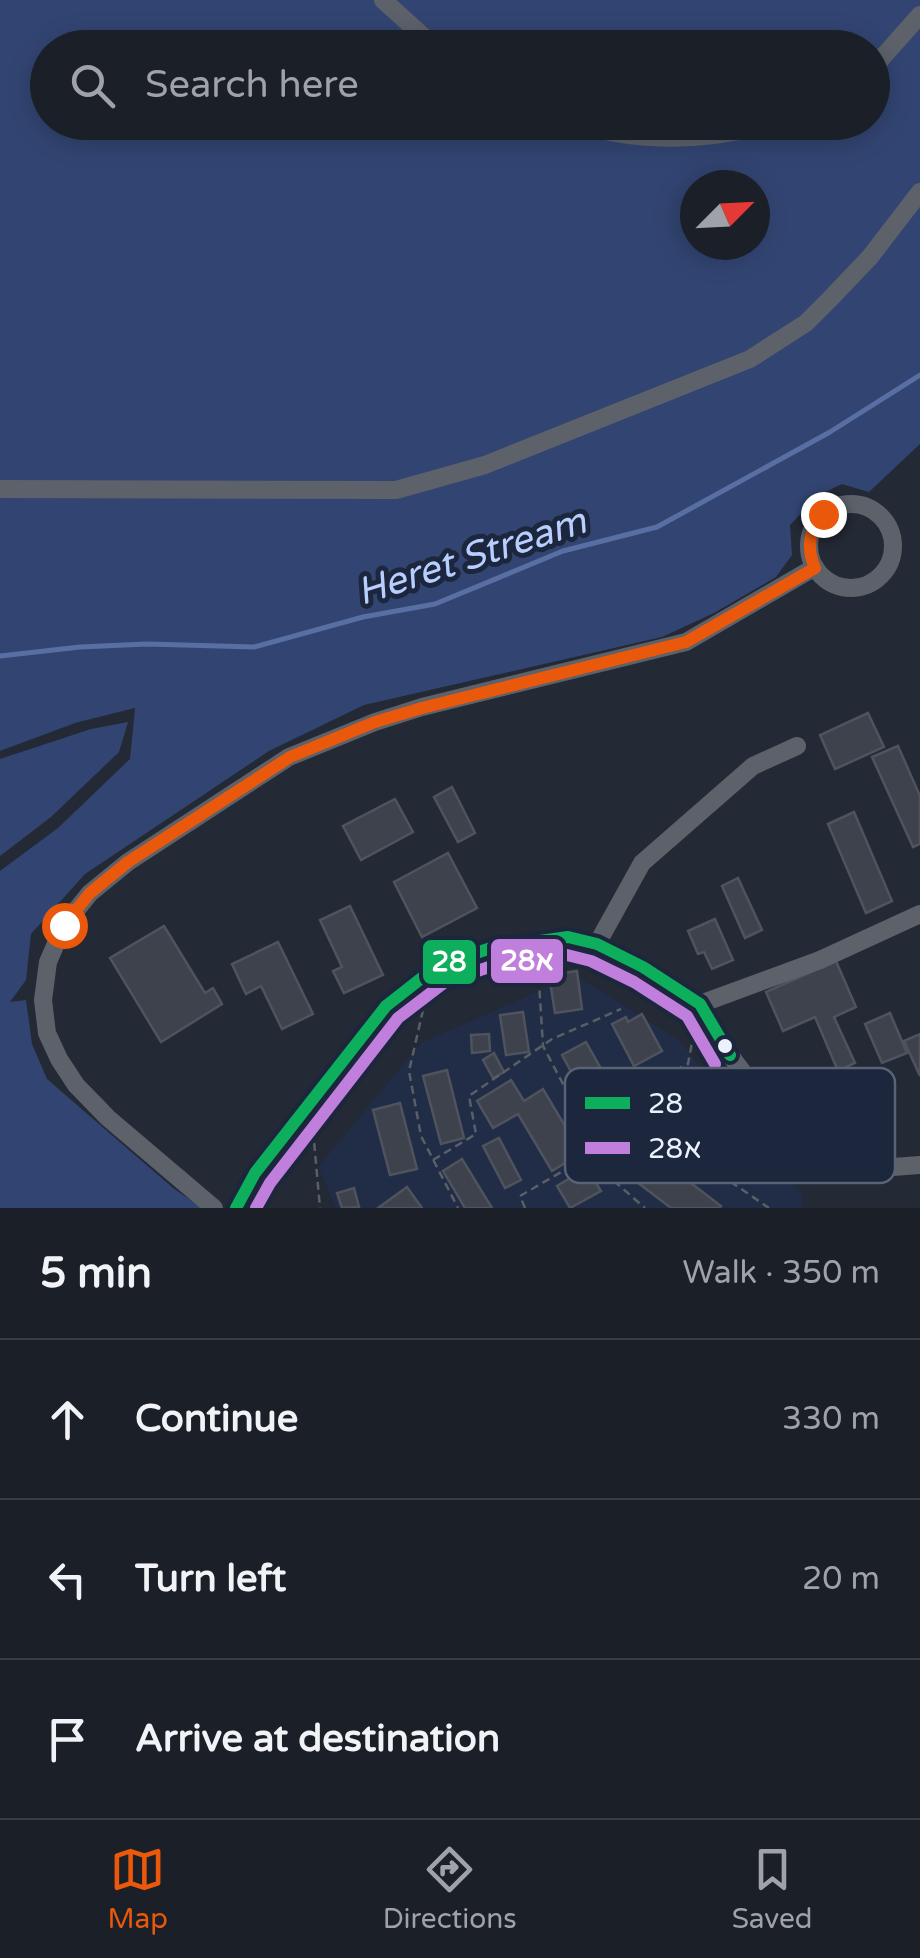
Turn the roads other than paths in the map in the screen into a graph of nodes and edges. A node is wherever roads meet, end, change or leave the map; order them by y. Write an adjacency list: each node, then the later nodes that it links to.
1 (382, 0): 3 (street)
2 (920, 15): 4 (street)
3 (416, 30)
4 (890, 49)
5 (920, 192): 6 (street)
6 (0, 489)
7 (815, 568): 7 (street); 15 (street)
8 (797, 746): 10 (street)
9 (920, 914): 11 (street)
10 (597, 944): 11 (street); 16 (street)
11 (700, 1004): 12 (street)
12 (740, 1068)
13 (920, 1165): 14 (street)
14 (895, 1167)
15 (214, 1208)
16 (236, 1208)

